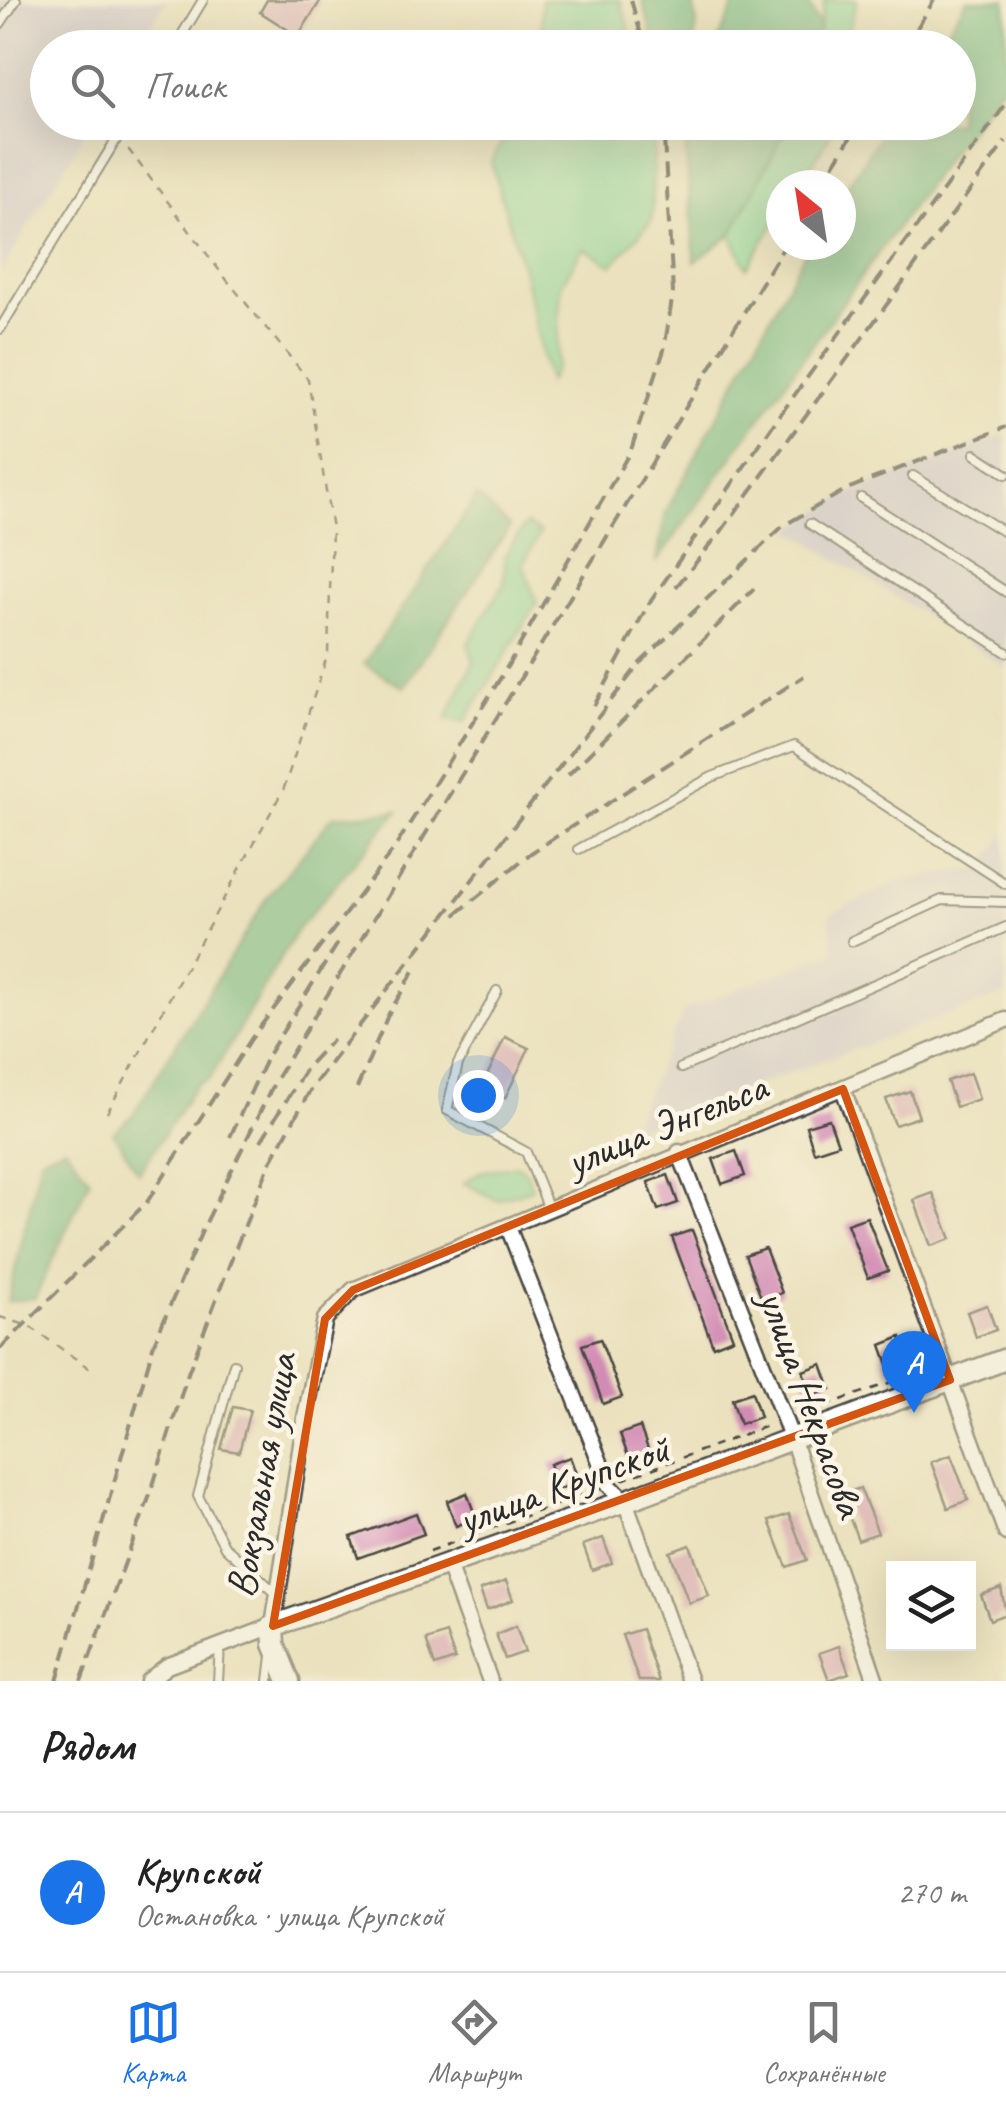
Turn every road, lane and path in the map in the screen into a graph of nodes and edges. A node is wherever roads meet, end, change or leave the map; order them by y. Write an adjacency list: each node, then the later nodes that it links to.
1 (16, 0): 3 (lane)
2 (203, 0): 4 (lane)
3 (0, 24)
4 (185, 30)
5 (117, 140): 7 (lane)
6 (122, 140): 25 (path)
7 (0, 329)
8 (975, 454): 9 (lane)
9 (1006, 474)
10 (914, 476): 13 (lane)
11 (860, 498): 14 (lane)
12 (810, 524): 15 (lane)
13 (1006, 534)
14 (1006, 592)
15 (1006, 652)
16 (579, 850): 17 (lane)
17 (1006, 884)
18 (1006, 902): 20 (lane)
19 (1006, 927): 23 (lane)
20 (852, 941)
21 (497, 991): 27 (lane)
22 (1006, 1020): 24 (street, улица Энгельса)
23 (681, 1068)
24 (844, 1089): 26 (street, улица Энгельса); 35 (street)
25 (107, 1113)
26 (680, 1152): 27 (street, улица Энгельса); 36 (street, улица Некрасова)
27 (549, 1209): 28 (street, улица Энгельса)
28 (508, 1226): 29 (street, улица Энгельса); 37 (street)
29 (353, 1290): 41 (street, Вокзальная улица)
30 (0, 1317): 33 (path)
31 (1006, 1359): 35 (main road, улица Крупской)
32 (234, 1364): 41 (lane)
33 (96, 1373)
34 (909, 1376): 36 (path)
35 (950, 1380): 36 (main road, улица Крупской); 38 (street)
36 (788, 1429): 37 (main road, улица Крупской); 37 (path); 50 (street, улица Некрасова)
37 (617, 1493): 39 (path); 40 (main road, улица Крупской); 49 (street)
38 (1006, 1533)
39 (421, 1555)
40 (448, 1565): 42 (main road, улица Крупской); 48 (street)
41 (278, 1595): 42 (street, Вокзальная улица)
42 (273, 1635): 43 (street, улица Крупской); 46 (lane); 47 (main road, Вокзальная улица)
43 (220, 1646): 44 (street, улица Крупской); 45 (lane)
44 (148, 1681)
45 (218, 1681)
46 (269, 1681)
47 (290, 1681)
48 (490, 1681)
49 (690, 1681)
50 (876, 1681)

